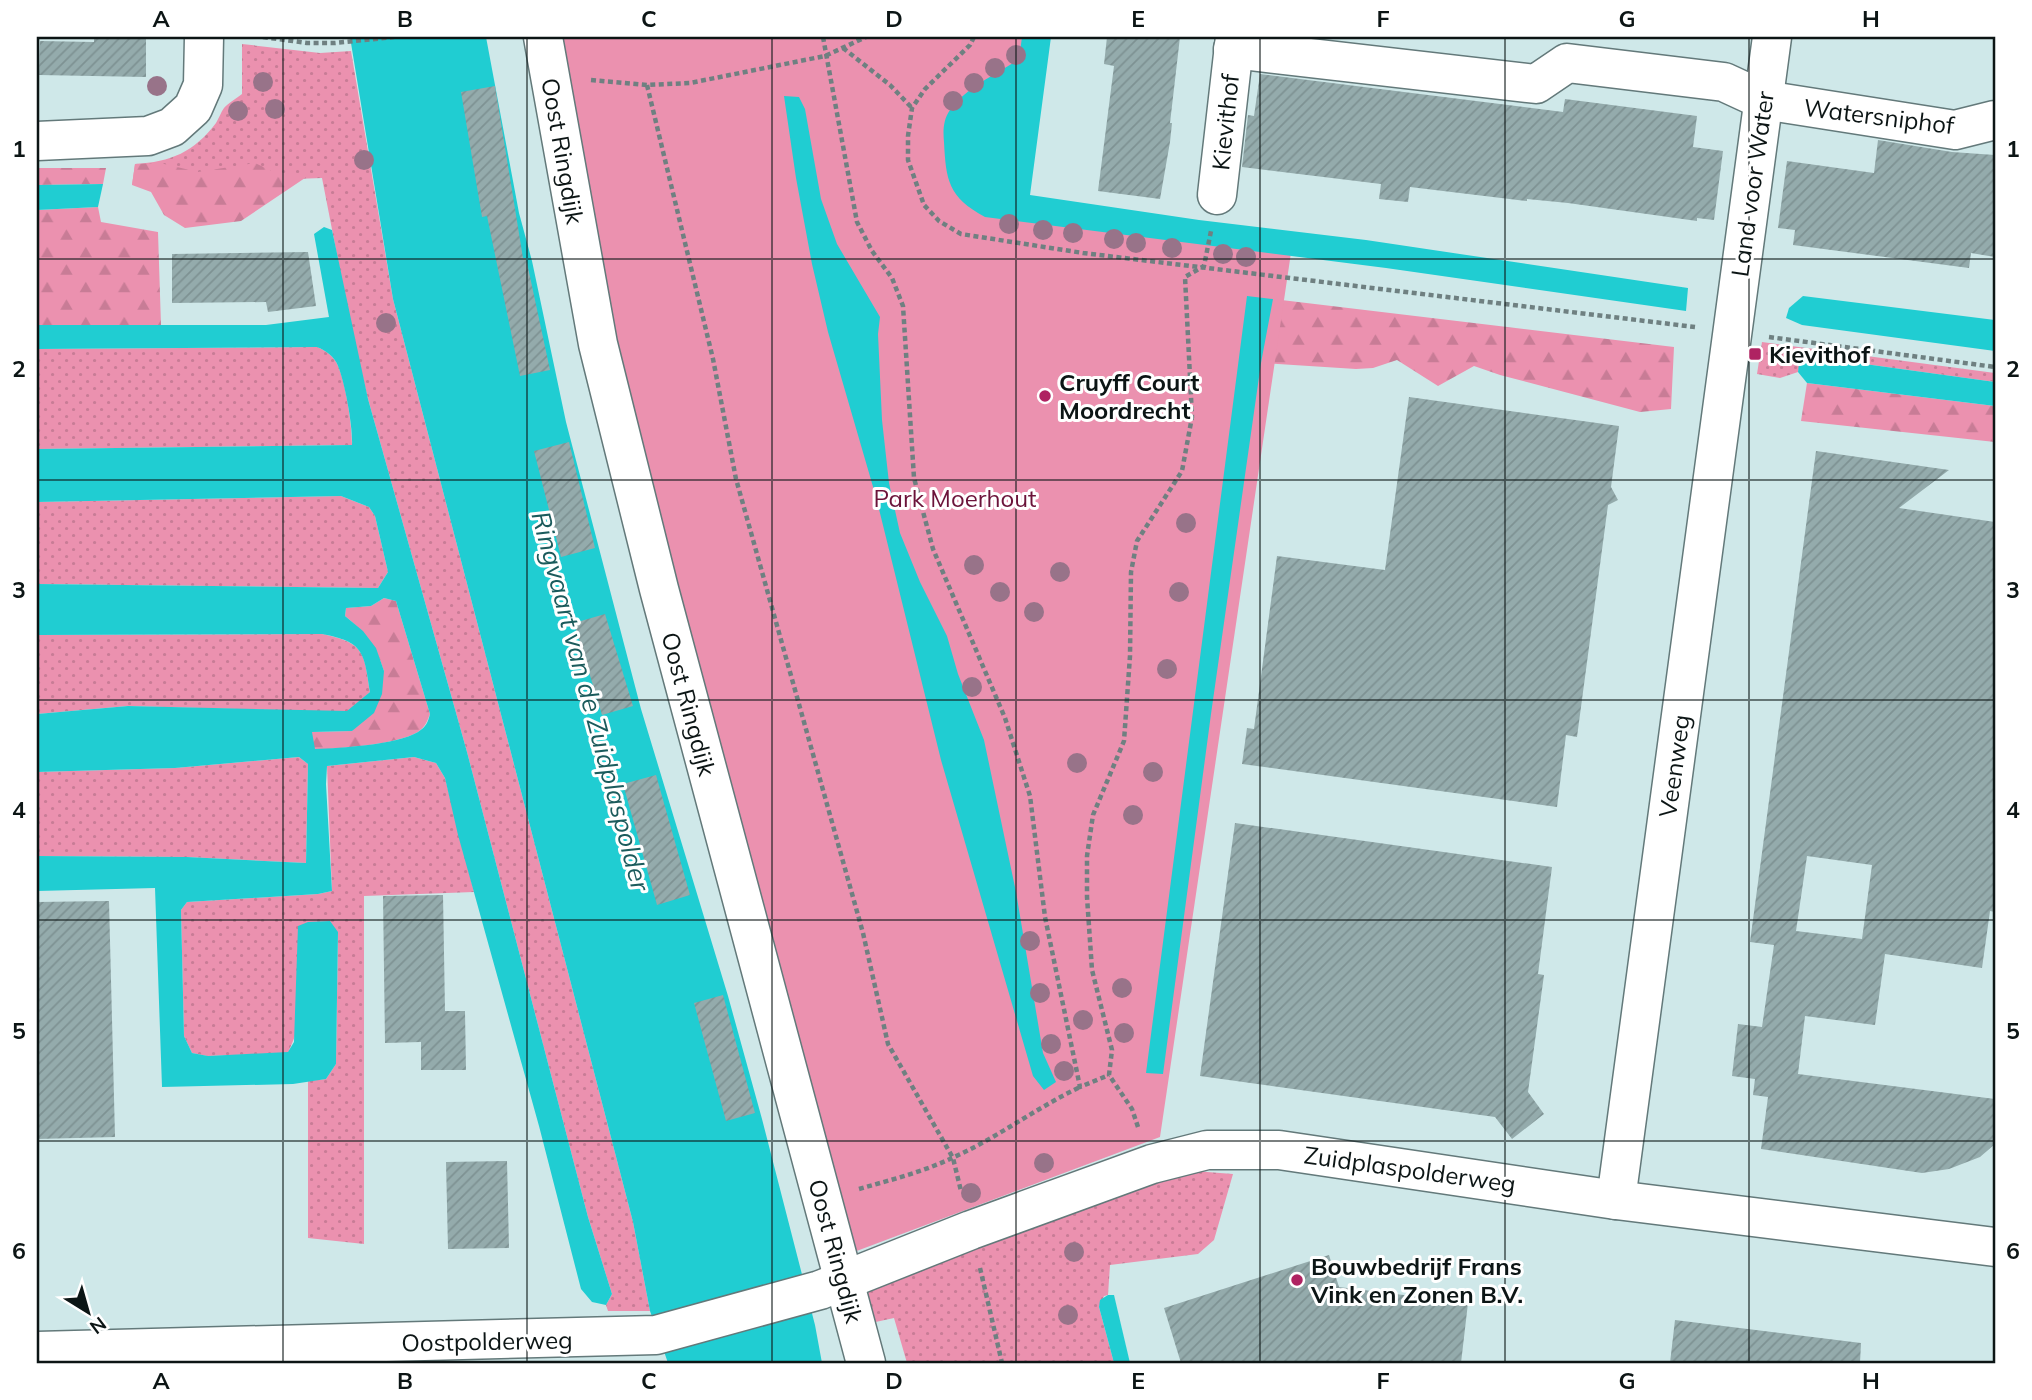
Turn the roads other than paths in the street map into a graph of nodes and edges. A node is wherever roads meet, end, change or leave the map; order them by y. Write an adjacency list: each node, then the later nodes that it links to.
1 (204, 37): 7 (street)
2 (543, 37): 12 (street, Oost Ringdijk)
3 (1772, 37): 5 (street, Land voor Water)
4 (1234, 43): 5 (street, Kievithof); 8 (street, Kievithof)
5 (1763, 100): 6 (street, Watersniphof); 9 (street, Land voor Water)
6 (1995, 120)
7 (37, 141)
8 (1217, 195)
9 (1732, 332): 10 (street, Veenweg)
10 (1616, 1200): 11 (street, Zuidplaspolderweg); 12 (street, Zuidplaspolderweg)
11 (1995, 1247)
12 (832, 1284): 13 (street, Oostpolderweg); 14 (street, Oost Ringdijk)
13 (37, 1351)
14 (866, 1363)

